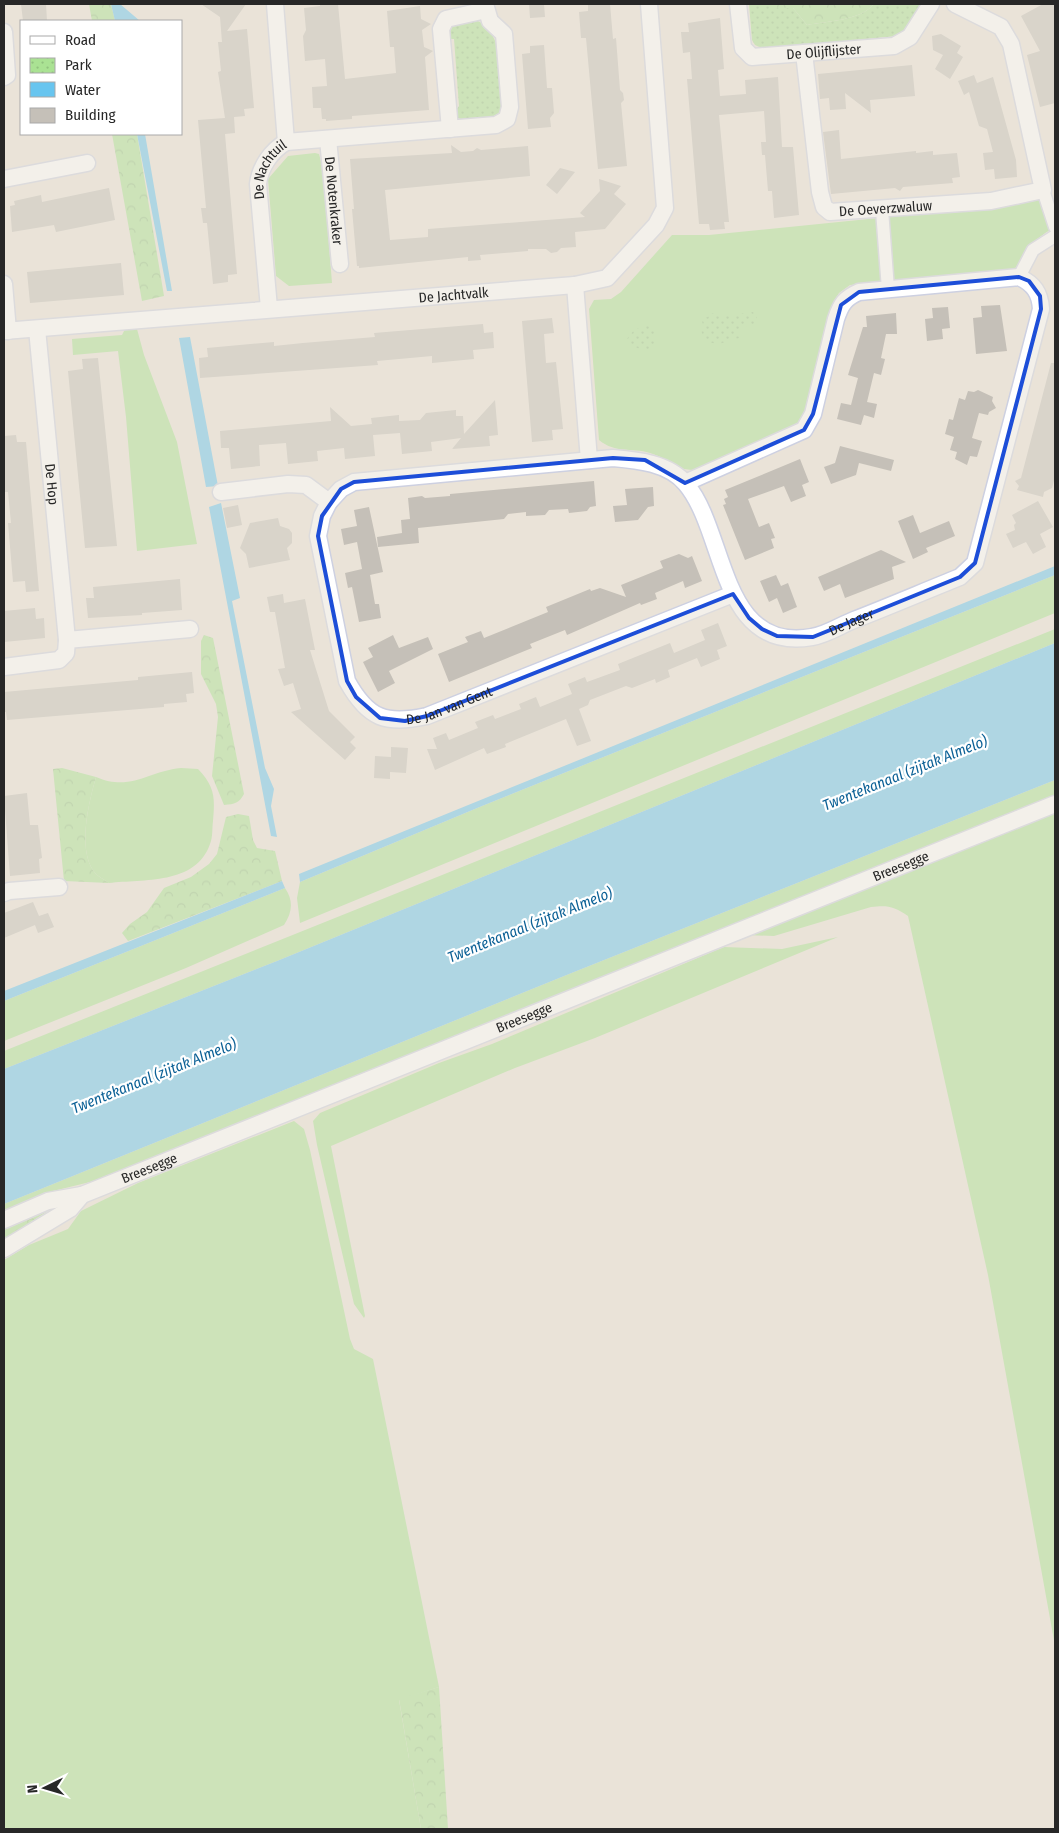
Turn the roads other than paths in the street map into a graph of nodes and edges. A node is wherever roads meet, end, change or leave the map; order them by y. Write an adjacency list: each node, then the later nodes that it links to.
1 (275, 4): 12 (street, De Nachtuil)
2 (649, 4): 22 (street, De Jachtvalk)
3 (738, 4): 8 (street, De Olijflijster)
4 (931, 4): 8 (street, De Olijflijster)
5 (955, 4): 15 (street)
6 (485, 7): 10 (street, De Notenkraker); 10 (street, De Notenkraker)
7 (4, 32): 9 (street)
8 (804, 53): 16 (street, De Oeverzwaluw)
9 (4, 77)
10 (450, 129): 11 (street, De Notenkraker)
11 (328, 139): 12 (street, De Notenkraker); 19 (street, De Notenkraker)
12 (286, 142): 24 (street, De Nachtuil)
13 (87, 163): 14 (street)
14 (4, 179)
15 (1043, 190): 16 (street, De Oeverzwaluw); 17 (street)
16 (882, 210): 23 (street)
17 (1055, 228)
18 (1055, 236): 20 (street)
19 (340, 264)
20 (1019, 277): 23 (street); 31 (street, De Jager)
21 (4, 284): 26 (street)
22 (575, 285): 24 (street, De Jachtvalk); 27 (street)
23 (888, 289): 28 (street)
24 (270, 308): 25 (street, De Jachtvalk)
25 (38, 329): 26 (street, De Jachtvalk); 33 (street, De Hop)
26 (6, 331)
27 (590, 460): 28 (street, De Jan van Gent); 30 (street, De Jan van Gent)
28 (685, 483): 31 (street, De Jager)
29 (221, 492): 30 (street)
30 (329, 502): 31 (street, De Jan van Gent)
31 (733, 594)
32 (190, 629): 33 (street)
33 (67, 640): 34 (street)
34 (4, 667)
35 (1055, 804): 38 (street, Breesegge)
36 (59, 886): 37 (street)
37 (4, 893)
38 (82, 1195): 39 (street); 40 (street, Breesegge)
39 (4, 1220)
40 (4, 1249)

